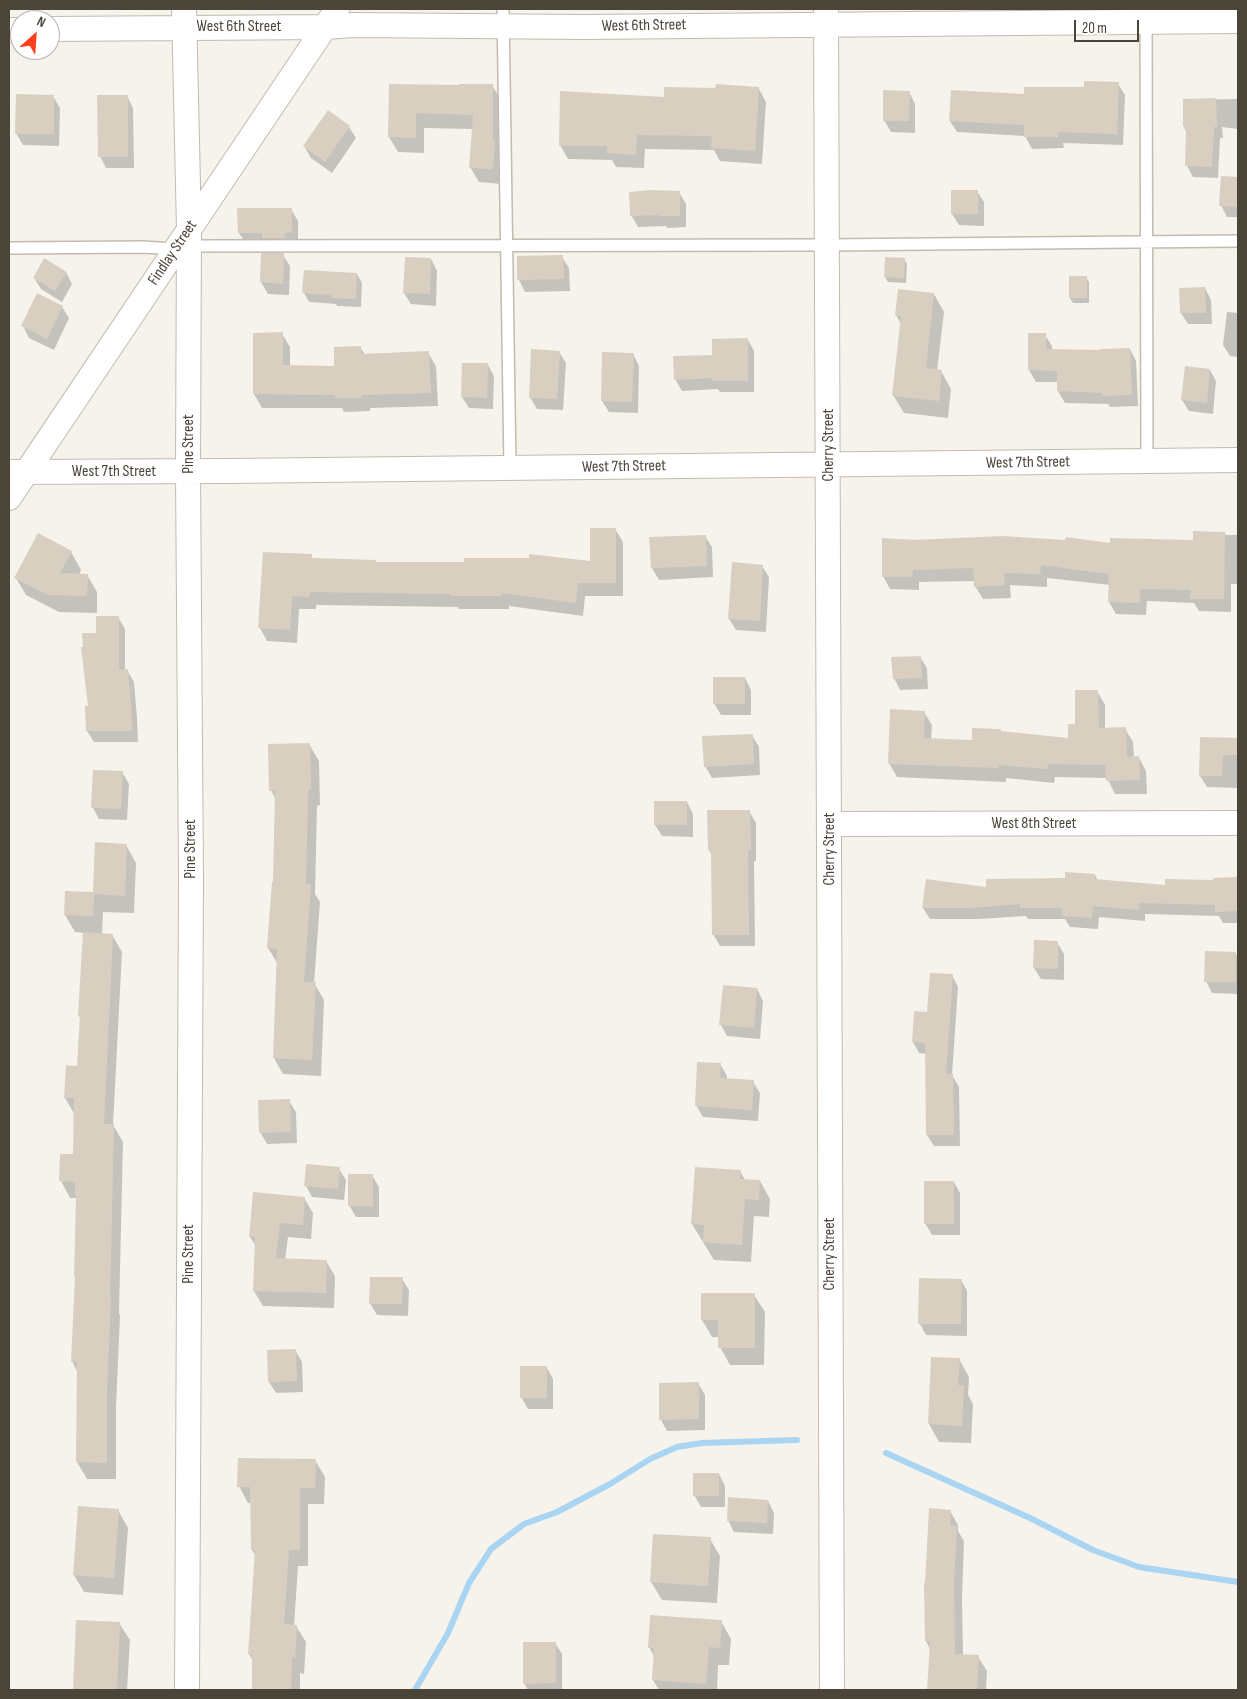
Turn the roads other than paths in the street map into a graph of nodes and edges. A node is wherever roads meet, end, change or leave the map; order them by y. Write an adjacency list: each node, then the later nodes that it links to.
1 (1146, 15): 2 (street, West 6th Street); 6 (street, West 6th Street); 10 (lane)
2 (826, 16): 5 (street, West 6th Street); 11 (street, Cherry Street)
3 (184, 18): 4 (street, West 6th Street); 7 (street, West 6th Street); 8 (street, Pine Street)
4 (331, 18): 5 (street, West 6th Street); 8 (street, Findlay Street)
5 (503, 18): 12 (lane)
6 (1238, 21)
7 (60, 28)
8 (185, 241): 12 (lane); 13 (lane); 18 (street, Findlay Street); 19 (street, Pine Street)
9 (1238, 241): 10 (lane)
10 (1146, 242): 11 (lane); 15 (lane)
11 (828, 245): 12 (lane); 16 (street, Cherry Street)
12 (506, 246): 17 (lane)
13 (9, 248)
14 (1238, 460): 15 (street, West 7th Street)
15 (1147, 462): 16 (street, West 7th Street)
16 (829, 465): 17 (street, West 7th Street); 22 (street, Cherry Street)
17 (510, 468): 19 (street, West 7th Street)
18 (18, 472): 19 (street, West 7th Street); 20 (street, Findlay Street)
19 (188, 472): 23 (street, Pine Street)
20 (9, 498)
21 (1238, 823): 22 (street, West 8th Street)
22 (830, 824): 24 (street, Cherry Street)
23 (187, 1690)
24 (832, 1690)

